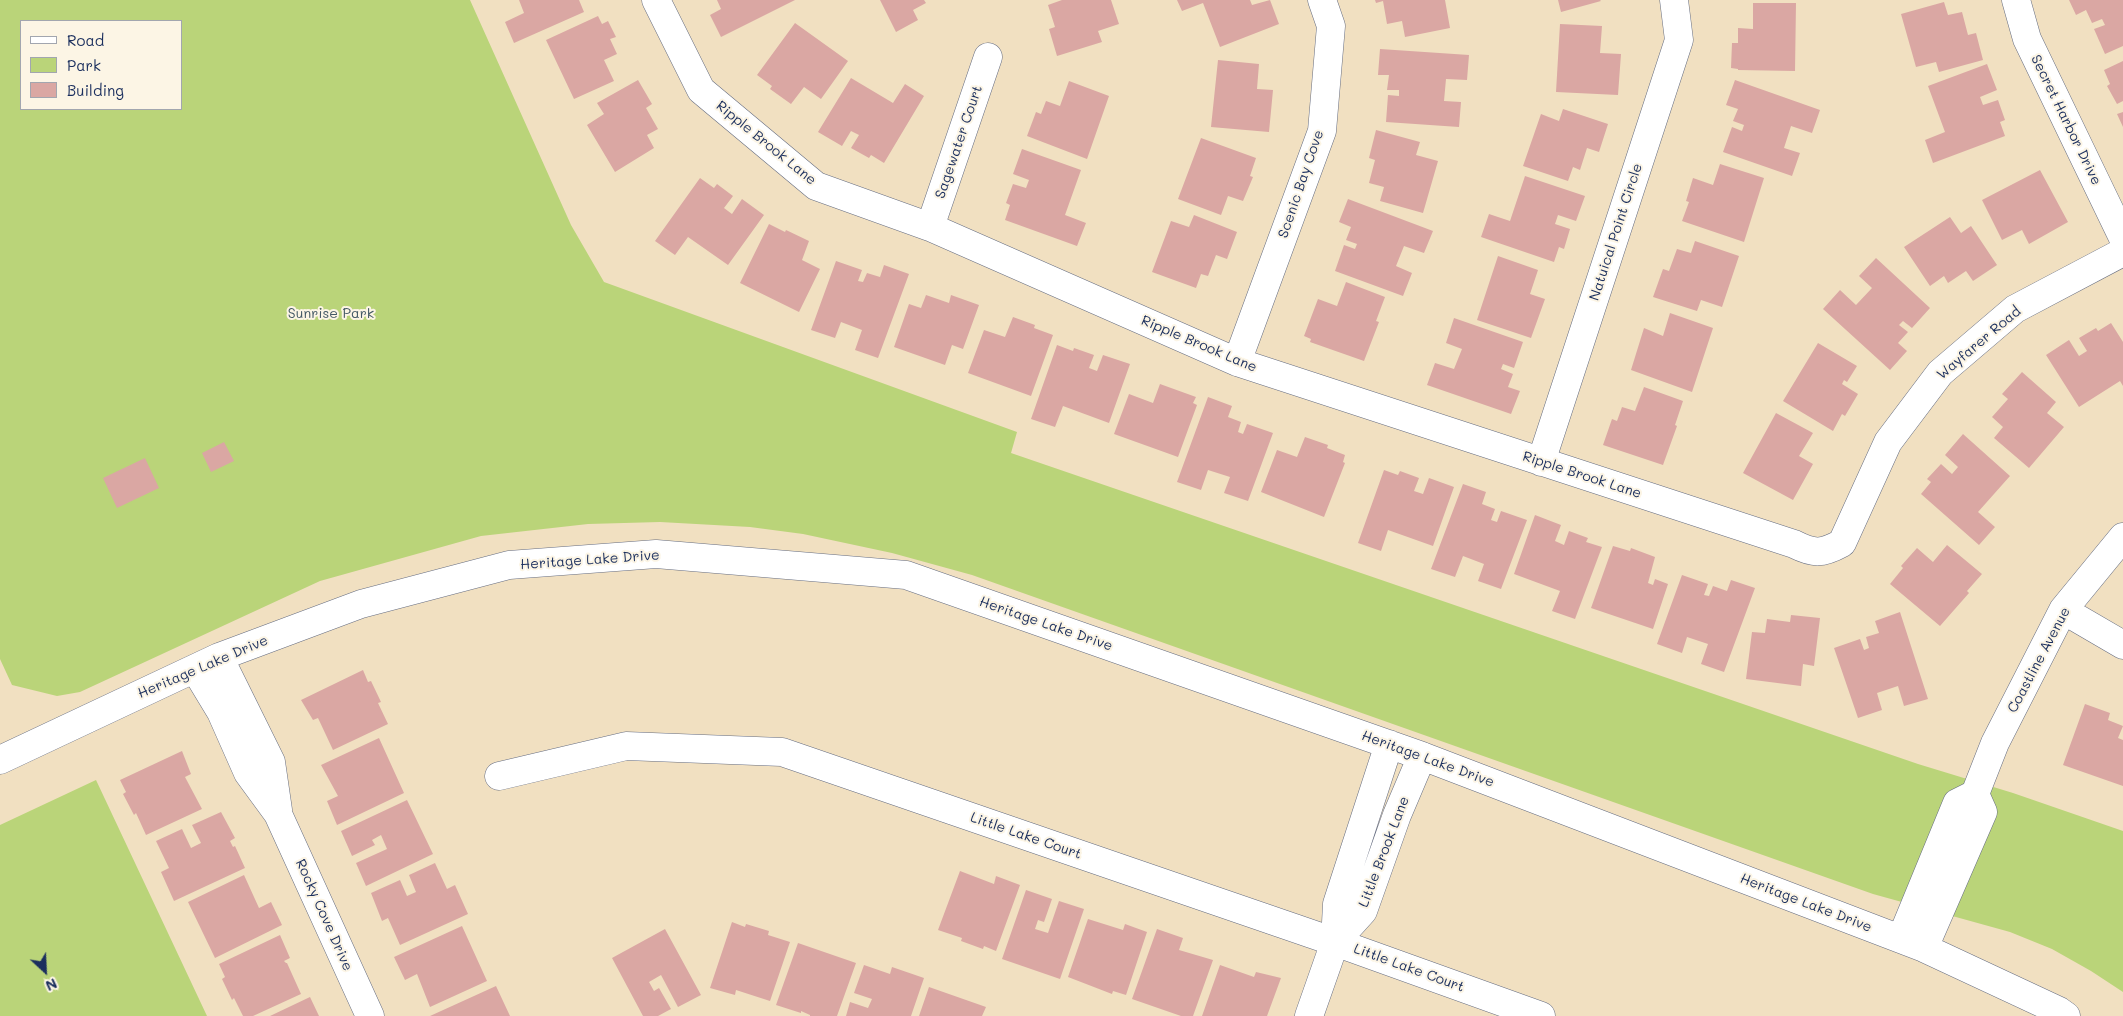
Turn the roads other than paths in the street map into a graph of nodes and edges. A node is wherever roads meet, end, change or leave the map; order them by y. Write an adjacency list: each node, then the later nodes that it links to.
1 (656, 0): 6 (street, Ripple Brook Lane)
2 (1322, 0): 9 (street, Scenic Bay Cove)
3 (1674, 0): 10 (street, Natuical Point Circle)
4 (2016, 0): 7 (street, Secret Harbor Drive)
5 (988, 57): 6 (street, Sagewater Court)
6 (930, 227): 9 (street, Ripple Brook Lane)
7 (2123, 238)
8 (2123, 252): 12 (street, Wayfarer Road)
9 (1237, 362): 10 (street, Ripple Brook Lane)
10 (1541, 462): 12 (street, Ripple Brook Lane)
11 (2123, 537): 13 (street, Coastline Avenue)
12 (1829, 550)
13 (2063, 610): 14 (street); 21 (street, Coastline Avenue)
14 (2123, 645)
15 (207, 663): 16 (street, Heritage Lake Drive); 18 (street, Heritage Lake Drive); 22 (street, Rocky Cove Drive)
16 (1388, 744): 17 (street, Heritage Lake Drive); 20 (street, Little Brook Lane)
17 (1422, 756): 20 (street, Little Brook Lane); 21 (street, Heritage Lake Drive)
18 (0, 760)
19 (499, 776): 20 (street, Little Lake Court)
20 (1335, 942): 23 (street, Little Brook Lane); 24 (street, Little Lake Court)
21 (1913, 943): 25 (street, Heritage Lake Drive)
22 (370, 1016)
23 (1309, 1016)
24 (1541, 1016)
25 (2066, 1016)

